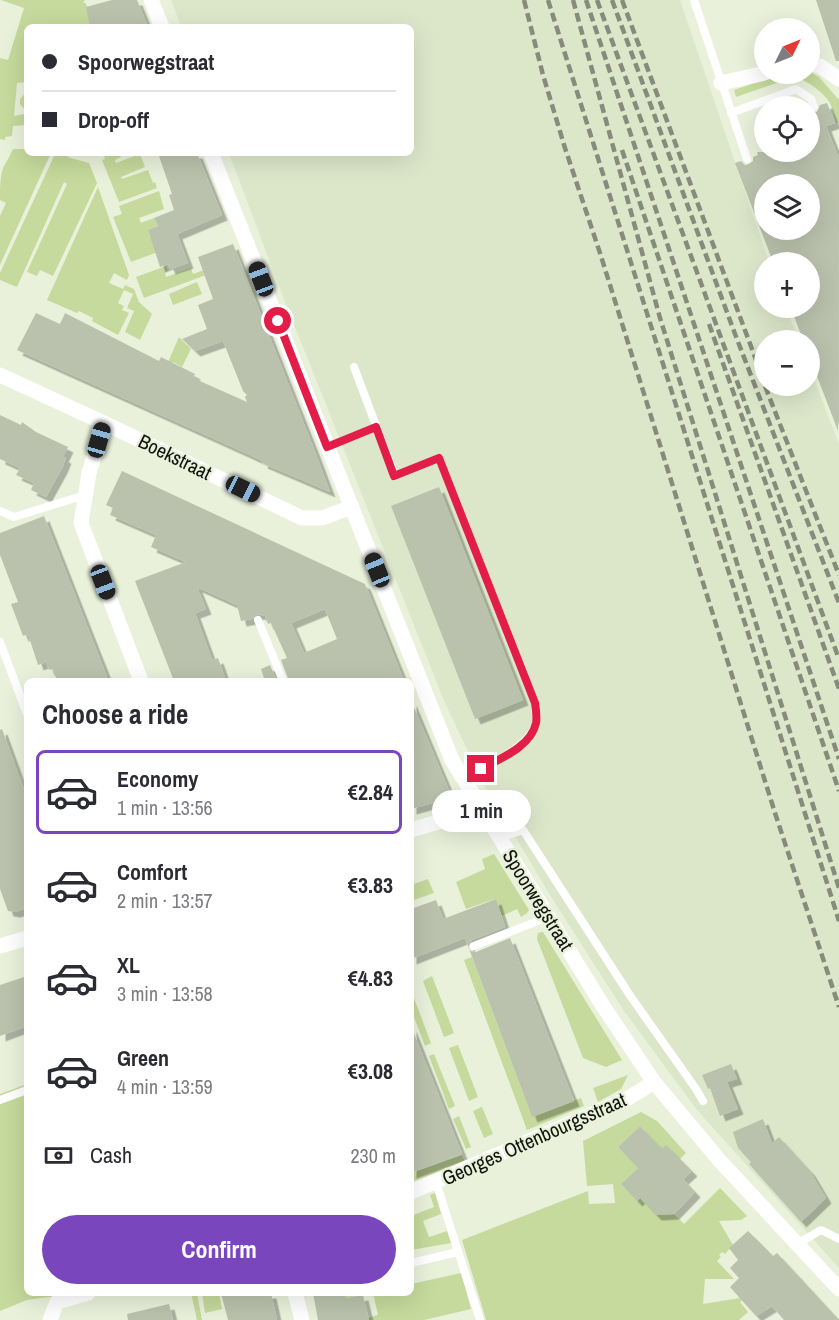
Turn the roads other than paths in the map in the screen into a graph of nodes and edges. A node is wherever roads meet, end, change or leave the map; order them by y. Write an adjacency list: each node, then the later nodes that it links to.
1 (151, 0): 3 (street)
2 (694, 0): 7 (lane)
3 (161, 24)
4 (820, 66): 6 (street)
5 (754, 76): 7 (street)
6 (839, 79)
7 (721, 83): 11 (lane)
8 (777, 96): 9 (lane)
9 (806, 96)
10 (754, 105): 11 (lane)
11 (731, 113): 13 (lane)
12 (212, 156): 18 (street, Spoorwegstraat)
13 (747, 159)
14 (354, 367): 17 (lane)
15 (0, 375): 16 (street, Boekstraat)
16 (104, 423): 19 (street); 20 (street, Boekstraat)
17 (376, 427): 18 (lane); 27 (lane)
18 (327, 447): 20 (street, Spoorwegstraat)
19 (86, 495): 21 (lane); 24 (street)
20 (352, 507): 27 (street, Spoorwegstraat)
21 (0, 511)
22 (258, 620): 25 (lane)
23 (0, 642): 26 (lane)
24 (140, 678)
25 (282, 678)
26 (24, 706)
27 (463, 779): 28 (street, Spoorwegstraat)
28 (482, 809): 29 (street); 30 (street, Spoorwegstraat)
29 (414, 829)
30 (499, 838): 31 (street, Spoorwegstraat); 38 (lane)
31 (548, 917): 34 (lane); 35 (street, Spoorwegstraat)
32 (24, 939): 33 (street)
33 (0, 946)
34 (474, 946)
35 (654, 1082): 39 (street, Georges Ottenbourgsstraat); 42 (street, Spoorwegstraat)
36 (24, 1091): 37 (lane)
37 (0, 1100)
38 (703, 1101)
39 (436, 1182): 40 (street, Georges Ottenbourgsstraat); 43 (lane)
40 (414, 1191)
41 (839, 1239): 42 (lane)
42 (797, 1244): 45 (street, Spoorwegstraat)
43 (458, 1252): 44 (lane); 50 (lane)
44 (414, 1262)
45 (839, 1289)
46 (78, 1296): 48 (street)
47 (296, 1296): 49 (street)
48 (50, 1320)
49 (302, 1320)
50 (480, 1320)

